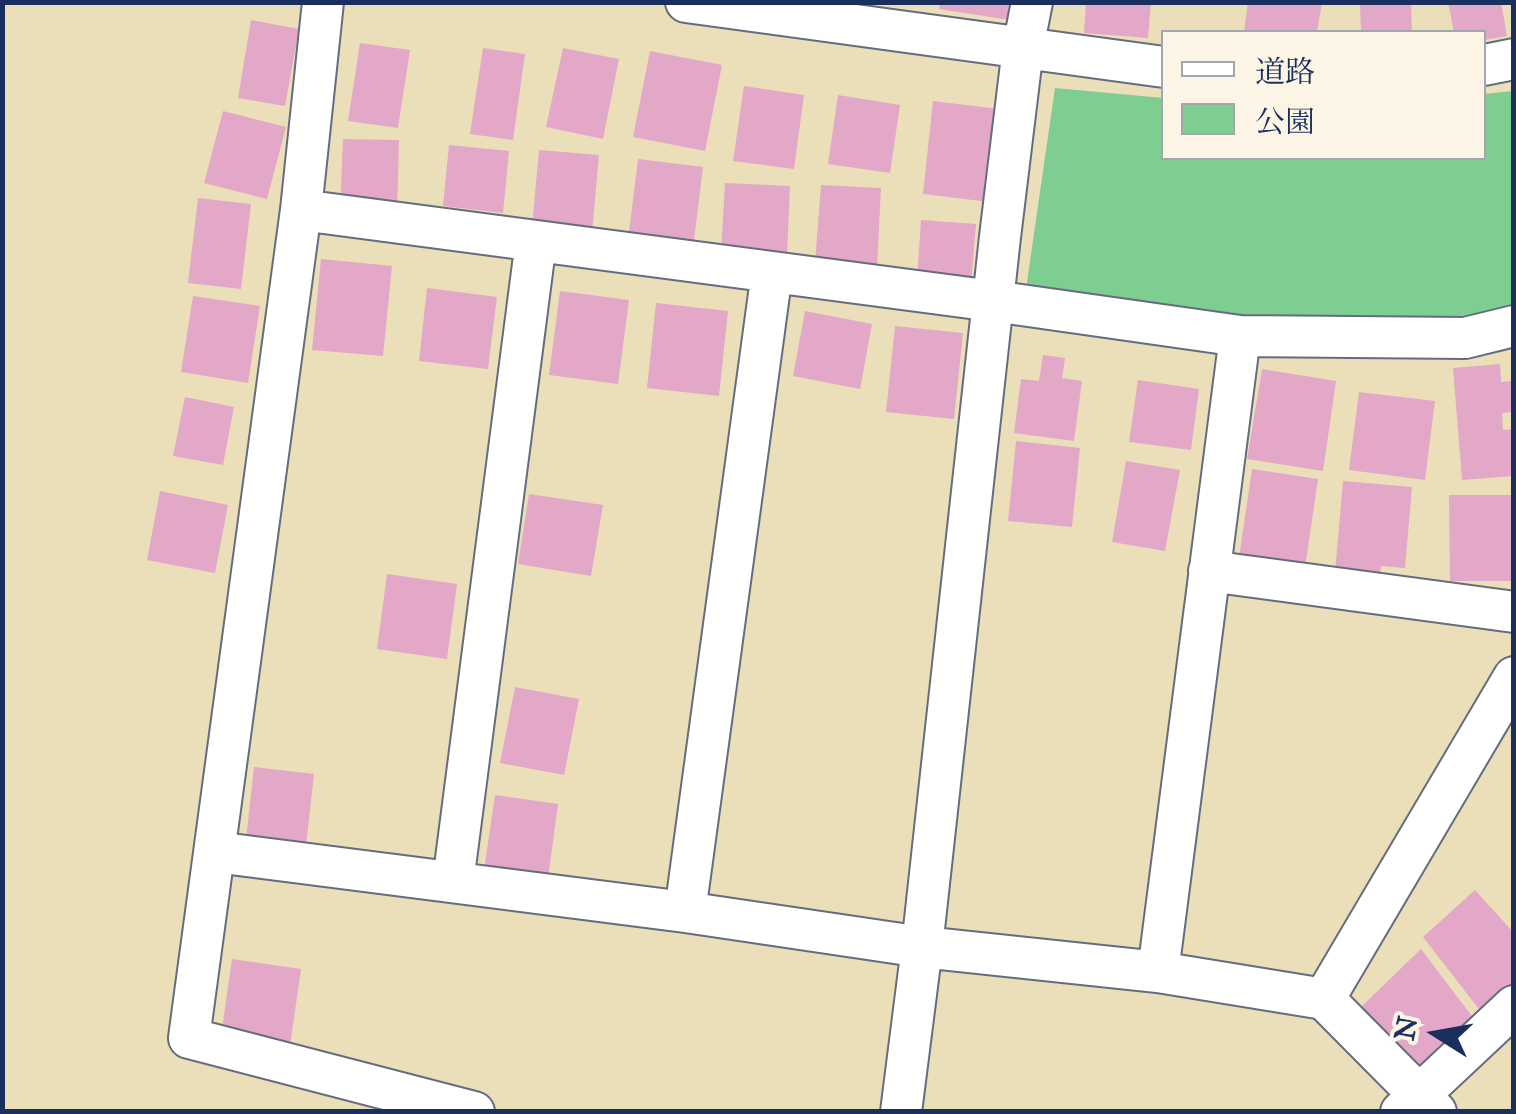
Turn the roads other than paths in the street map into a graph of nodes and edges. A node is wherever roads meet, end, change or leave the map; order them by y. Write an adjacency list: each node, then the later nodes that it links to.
1 (323, 2): 8 (street)
2 (686, 2): 4 (street)
3 (1032, 2): 4 (street)
4 (1023, 48): 7 (street); 11 (street)
5 (1514, 60): 6 (street)
6 (1486, 65)
7 (1161, 67)
8 (301, 210): 9 (street); 17 (street)
9 (536, 241): 10 (street); 18 (street)
10 (772, 272): 11 (street); 19 (street)
11 (992, 301): 13 (street); 20 (street)
12 (1514, 326): 13 (street)
13 (1240, 336): 14 (street)
14 (1209, 571): 15 (street); 21 (street)
15 (1514, 612)
16 (1514, 677): 22 (street)
17 (215, 852): 18 (street); 25 (street)
18 (453, 882): 19 (street)
19 (686, 912): 20 (street)
20 (922, 947): 21 (street); 26 (street)
21 (1158, 972): 22 (street)
22 (1324, 1000): 24 (street)
23 (1514, 1006): 24 (street)
24 (1419, 1106)
25 (474, 1112)
26 (901, 1112)

